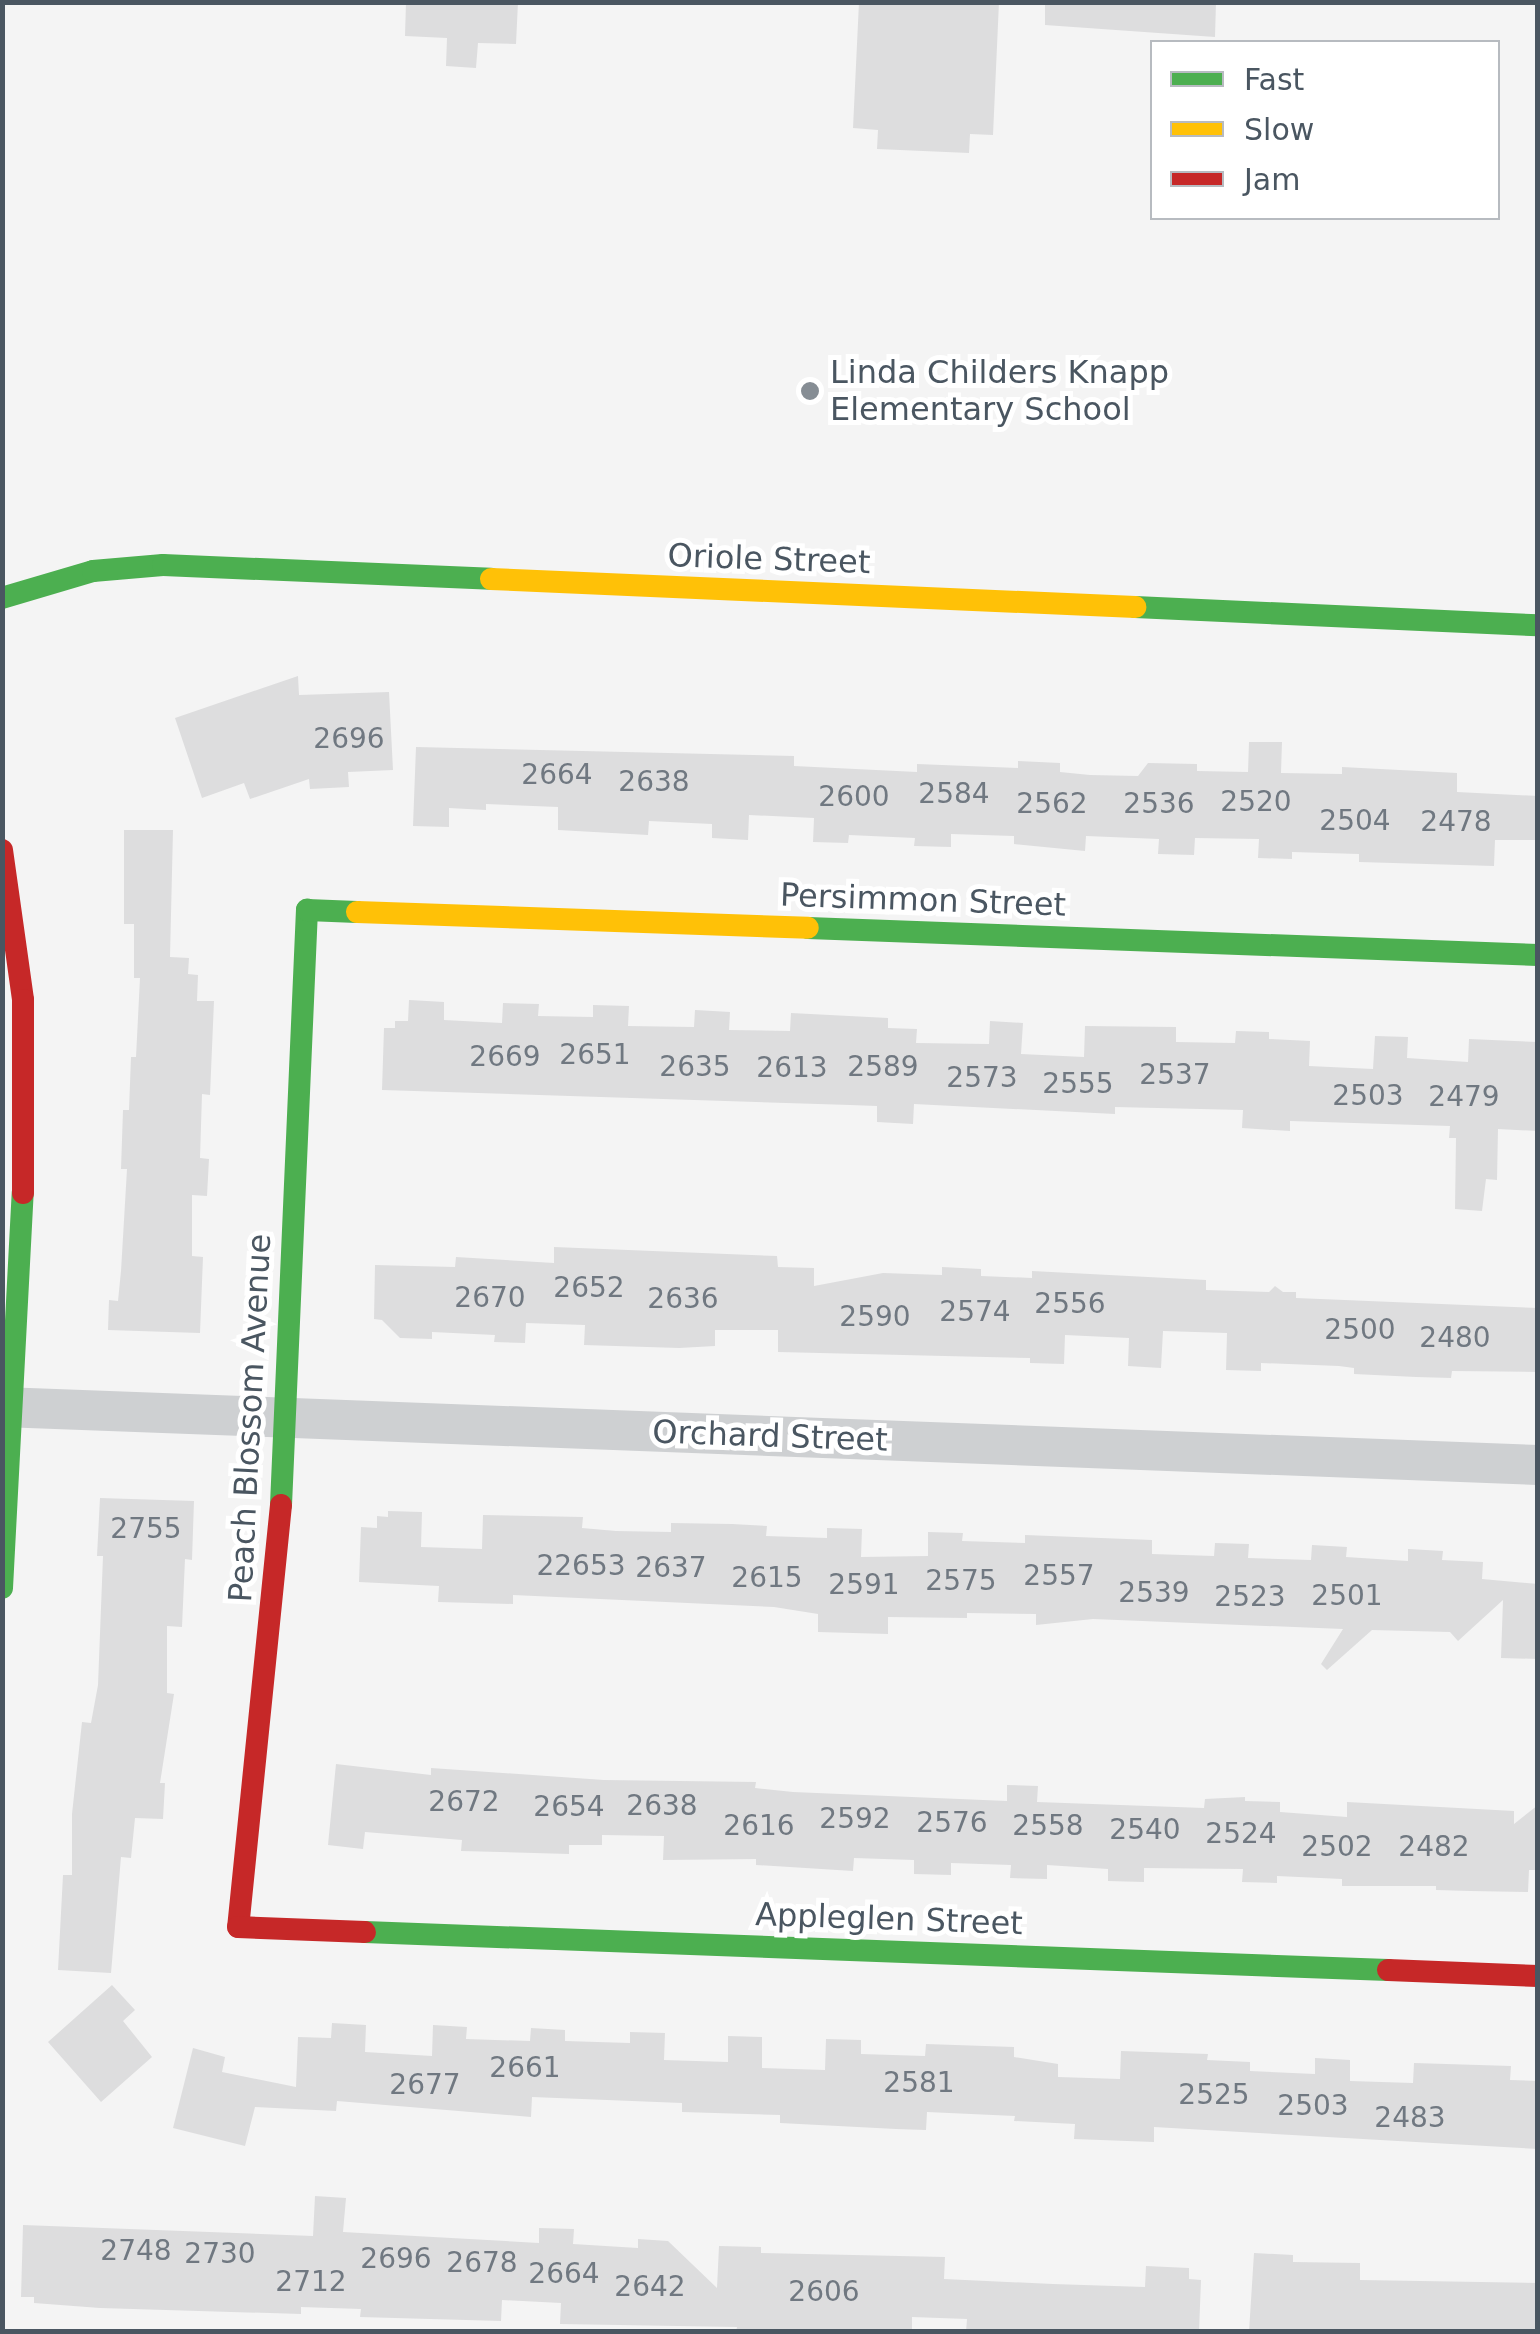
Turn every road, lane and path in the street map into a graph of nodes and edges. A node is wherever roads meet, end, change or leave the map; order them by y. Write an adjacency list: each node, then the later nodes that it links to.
1 (2, 598): 2 (street, Oriole Street)
2 (1538, 625)
3 (2, 850): 6 (street)
4 (307, 910): 5 (street, Persimmon Street); 7 (street, Peach Blossom Avenue)
5 (1538, 955)
6 (9, 1407): 7 (street, Orchard Street); 9 (street)
7 (285, 1418): 8 (street, Orchard Street); 10 (street, Peach Blossom Avenue)
8 (1538, 1465)
9 (2, 1588)
10 (238, 1927): 11 (street, Appleglen Street)
11 (1538, 1976)

